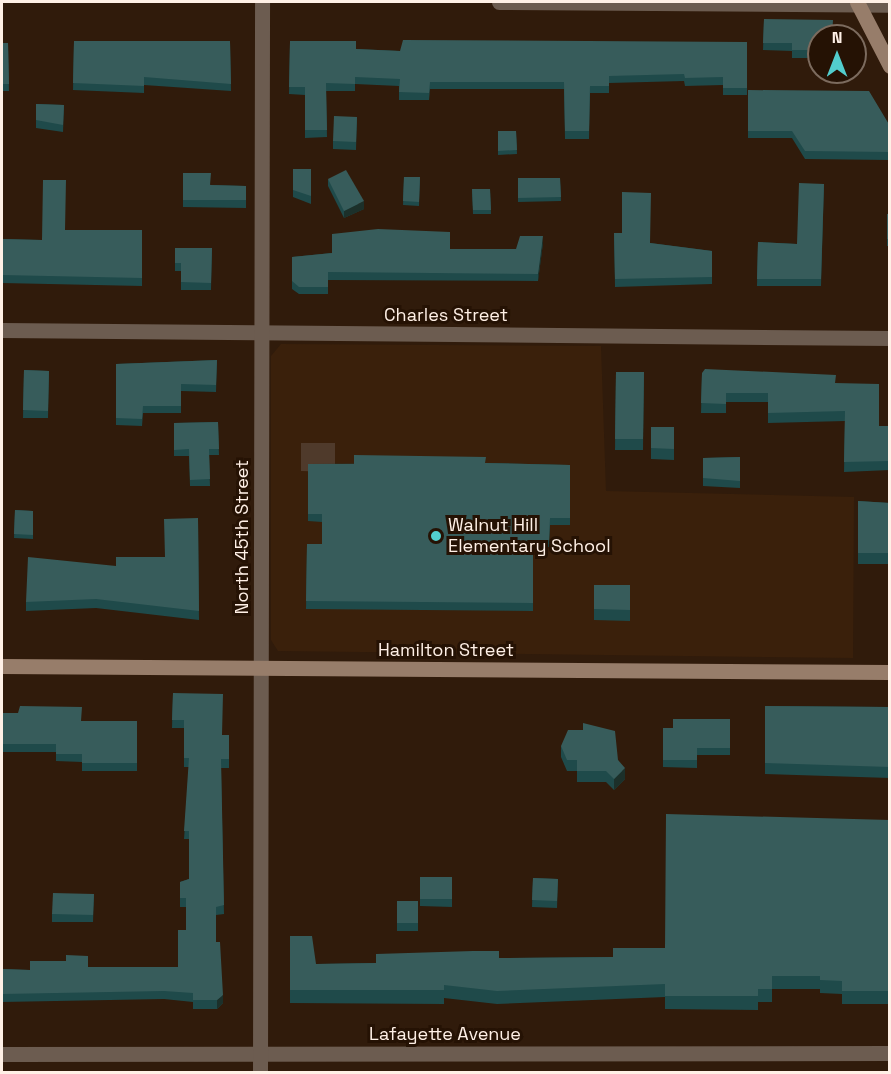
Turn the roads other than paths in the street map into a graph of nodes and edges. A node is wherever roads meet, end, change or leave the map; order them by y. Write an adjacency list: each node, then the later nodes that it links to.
1 (262, 2): 7 (street, North 45th Street)
2 (500, 2): 3 (street)
3 (857, 3): 4 (street); 5 (main road)
4 (890, 5)
5 (890, 66)
6 (2, 330): 7 (street, Charles Street)
7 (261, 333): 8 (street, Charles Street); 10 (street, North 45th Street)
8 (890, 338)
9 (2, 666): 10 (main road, Hamilton Street)
10 (261, 669): 11 (main road, Hamilton Street); 14 (street, North 45th Street)
11 (890, 672)
12 (890, 1053): 14 (street, Lafayette Avenue)
13 (2, 1054): 14 (street, Lafayette Avenue)
14 (260, 1054): 15 (street, North 45th Street)
15 (260, 1072)

